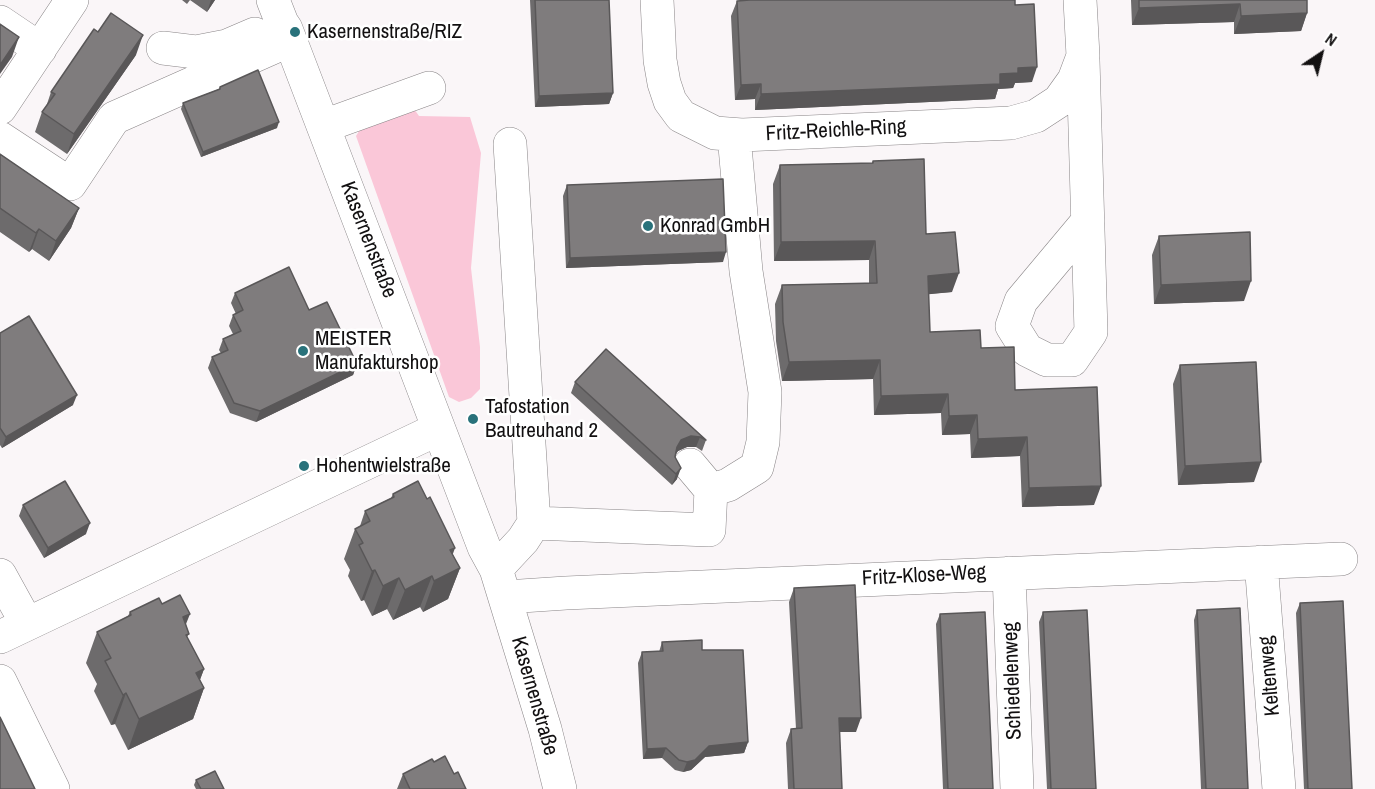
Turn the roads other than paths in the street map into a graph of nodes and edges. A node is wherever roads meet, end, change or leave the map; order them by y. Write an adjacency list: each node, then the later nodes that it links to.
1 (72, 0): 7 (street)
2 (657, 0): 12 (street, Fritz-Reichle-Ring)
3 (1080, 0): 8 (street, Fritz-Reichle-Ring)
4 (282, 21): 6 (street); 11 (street, Kasernenstraße); 13 (street)
5 (0, 22): 7 (street)
6 (162, 48)
7 (40, 49): 10 (street)
8 (1083, 56): 12 (street, Fritz-Reichle-Ring); 15 (street, Fritz-Reichle-Ring)
9 (429, 88): 11 (street)
10 (0, 108)
11 (324, 126): 16 (street, Kasernenstraße)
12 (734, 135): 18 (street)
13 (0, 138)
14 (510, 144): 19 (street)
15 (1088, 221)
16 (438, 429): 24 (street, Kasernenstraße); 25 (street)
17 (690, 465): 18 (street)
18 (711, 490): 19 (street)
19 (534, 523): 24 (street)
20 (1341, 559): 21 (street, Fritz-Klose-Weg)
21 (1261, 562): 22 (street, Fritz-Klose-Weg); 30 (street, Keltenweg)
22 (1009, 573): 24 (street, Fritz-Klose-Weg); 29 (street, Schiedelenweg)
23 (0, 575): 25 (street)
24 (501, 583): 28 (street, Kasernenstraße)
25 (14, 631)
26 (0, 681): 27 (street)
27 (52, 789)
28 (560, 789)
29 (1017, 789)
30 (1279, 789)

